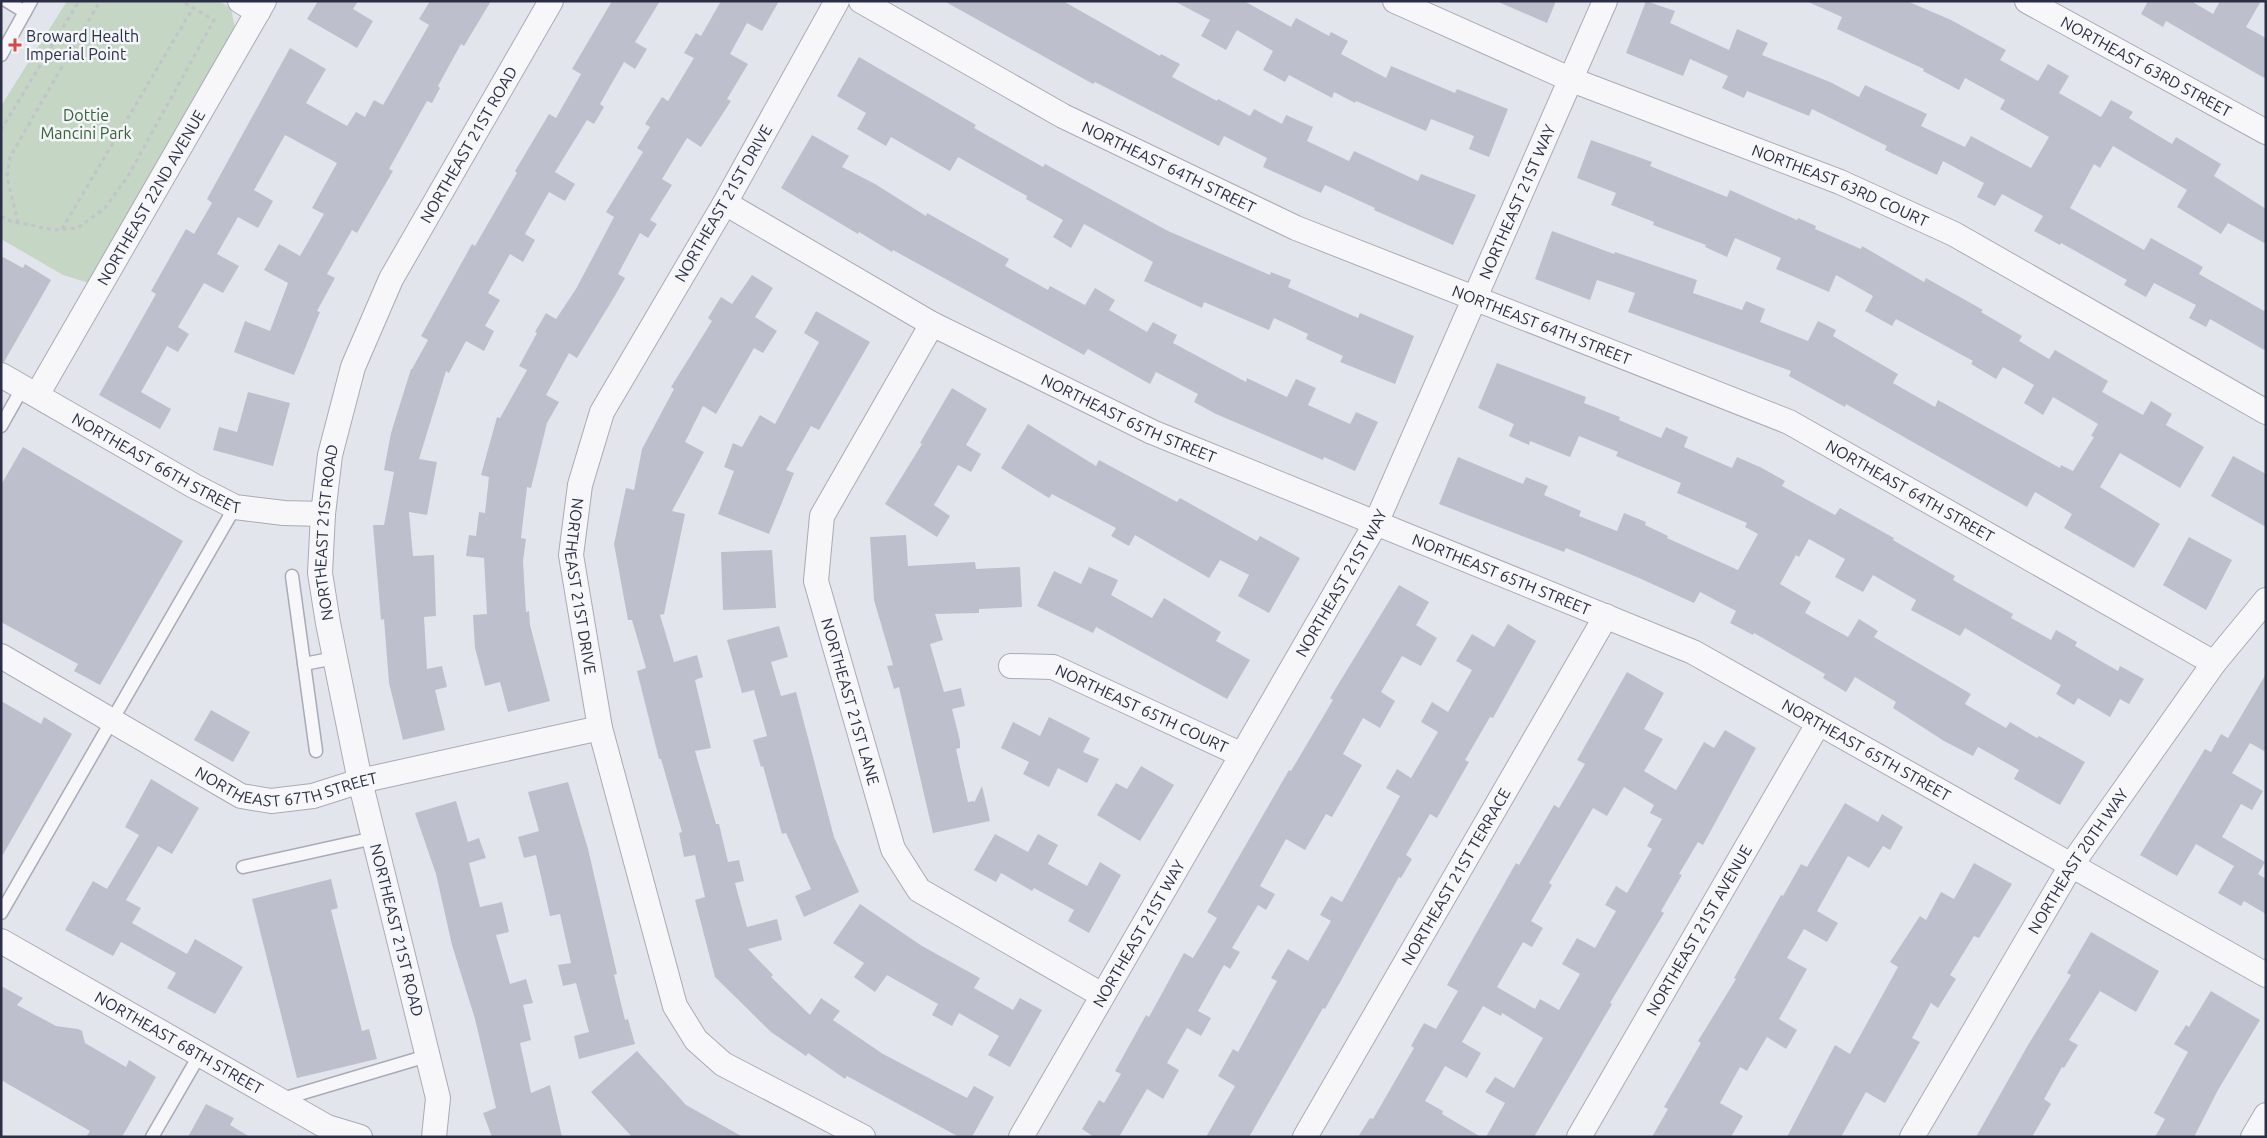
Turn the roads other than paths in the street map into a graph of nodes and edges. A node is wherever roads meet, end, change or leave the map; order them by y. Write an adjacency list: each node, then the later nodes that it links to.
1 (7, 1): 9 (lane)
2 (551, 1): 21 (street, NORTHEAST 21ST ROAD)
3 (837, 1): 13 (street, NORTHEAST 21ST DRIVE)
4 (861, 1): 14 (street, NORTHEAST 64TH STREET)
5 (1395, 1): 11 (street, NORTHEAST 63RD COURT)
6 (1605, 1): 11 (street, NORTHEAST 21ST WAY)
7 (2027, 1): 12 (street, NORTHEAST 63RD STREET)
8 (254, 5): 17 (street, NORTHEAST 22ND AVENUE)
9 (28, 7): 10 (lane)
10 (1, 55)
11 (1572, 80): 14 (street, NORTHEAST 21ST WAY); 18 (street, NORTHEAST 63RD COURT)
12 (2266, 132)
13 (724, 203): 15 (street, NORTHEAST 65TH STREET); 33 (street, NORTHEAST 21ST DRIVE)
14 (1476, 298): 22 (street, NORTHEAST 21ST WAY); 28 (street, NORTHEAST 64TH STREET)
15 (932, 324): 22 (street, NORTHEAST 65TH STREET); 43 (street, NORTHEAST 21ST LANE)
16 (1, 374): 17 (street, NORTHEAST 66TH STREET)
17 (30, 391): 19 (lane); 20 (street, NORTHEAST 66TH STREET)
18 (2266, 412)
19 (1, 426)
20 (235, 507): 21 (street, NORTHEAST 66TH STREET); 31 (lane)
21 (323, 514): 27 (street, NORTHEAST 21ST ROAD)
22 (1376, 523): 25 (street, NORTHEAST 65TH STREET); 35 (street, NORTHEAST 21ST WAY)
23 (292, 576): 29 (lane)
24 (2266, 600): 28 (street, NORTHEAST 20TH WAY)
25 (1606, 616): 32 (street, NORTHEAST 65TH STREET); 53 (street, NORTHEAST 21ST TERRACE)
26 (1, 656): 31 (street, NORTHEAST 67TH STREET)
27 (335, 658): 29 (lane); 36 (street, NORTHEAST 21ST ROAD)
28 (2214, 663): 38 (street, NORTHEAST 20TH WAY)
29 (304, 664): 34 (lane)
30 (1011, 666): 35 (street, NORTHEAST 65TH COURT)
31 (114, 721): 36 (street, NORTHEAST 67TH STREET); 40 (lane)
32 (1818, 724): 38 (street, NORTHEAST 65TH STREET); 54 (street, NORTHEAST 21ST AVENUE)
33 (600, 728): 36 (street, NORTHEAST 67TH STREET); 51 (street, NORTHEAST 21ST DRIVE)
34 (316, 751)
35 (1242, 754): 43 (street, NORTHEAST 21ST WAY)
36 (360, 781): 37 (street, NORTHEAST 21ST ROAD)
37 (374, 838): 39 (lane); 45 (street, NORTHEAST 21ST ROAD)
38 (2072, 864): 42 (street, NORTHEAST 65TH STREET); 55 (street, NORTHEAST 20TH WAY)
39 (243, 867)
40 (1, 913)
41 (1, 940): 44 (street, NORTHEAST 68TH STREET)
42 (2266, 975)
43 (1102, 995): 52 (street, NORTHEAST 21ST WAY)
44 (200, 1054): 46 (street, NORTHEAST 68TH STREET); 48 (lane)
45 (427, 1056): 46 (lane); 50 (street, NORTHEAST 21ST ROAD)
46 (278, 1100): 49 (street, NORTHEAST 68TH STREET)
47 (2266, 1115): 56 (street)
48 (152, 1137)
49 (360, 1137)
50 (434, 1137)
51 (863, 1137)
52 (1021, 1137)
53 (1305, 1137)
54 (1579, 1137)
55 (1912, 1137)
56 (2253, 1137)

